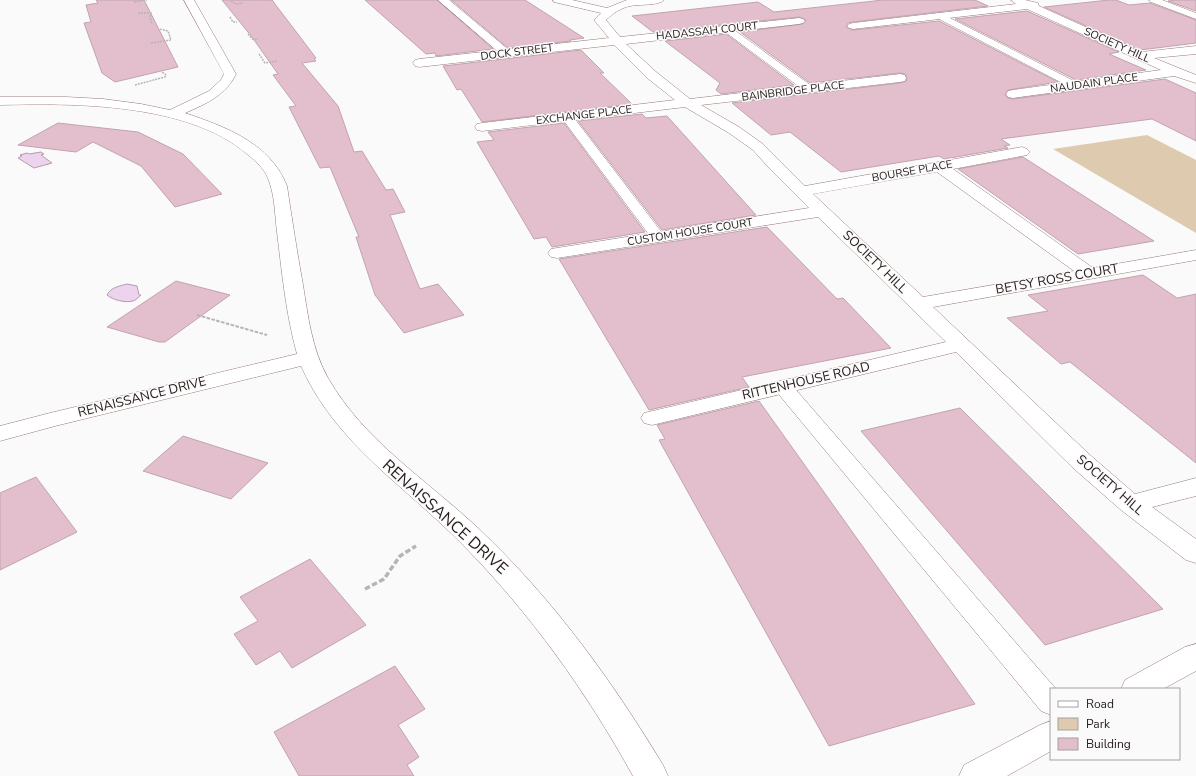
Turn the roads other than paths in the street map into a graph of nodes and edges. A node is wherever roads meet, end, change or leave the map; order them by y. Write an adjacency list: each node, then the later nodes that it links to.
1 (189, 0): 28 (street)
2 (443, 0): 17 (lane)
3 (558, 0): 9 (street)
4 (659, 0): 9 (street)
5 (1016, 0): 8 (street, SOCIETY HILL)
6 (1042, 0): 8 (street)
7 (1154, 0): 11 (lane)
8 (1031, 6): 10 (street); 18 (street, SOCIETY HILL)
9 (607, 11): 15 (street, SOCIETY HILL)
10 (940, 16): 13 (street); 23 (lane)
11 (1196, 16)
12 (799, 21): 14 (street, HADASSAH COURT)
13 (852, 26)
14 (727, 29): 15 (street, HADASSAH COURT); 24 (lane)
15 (615, 40): 17 (street, DOCK STREET); 27 (street, SOCIETY HILL)
16 (1196, 50): 18 (street)
17 (506, 53): 19 (street, DOCK STREET)
18 (1140, 56): 20 (street, SOCIETY HILL)
19 (419, 63)
20 (1175, 72): 22 (street, SOCIETY HILL); 23 (street, NAUDAIN PLACE)
21 (900, 78): 24 (street, BAINBRIDGE PLACE)
22 (1196, 79)
23 (1076, 86): 25 (street, NAUDAIN PLACE)
24 (809, 89): 27 (street, BAINBRIDGE PLACE)
25 (1013, 94)
26 (0, 101): 28 (street, RENAISSANCE DRIVE)
27 (687, 103): 29 (street, EXCHANGE PLACE); 33 (street, SOCIETY HILL)
28 (172, 114): 41 (street, RENAISSANCE DRIVE)
29 (567, 117): 30 (street, EXCHANGE PLACE); 35 (lane)
30 (482, 127)
31 (1022, 152): 32 (street, BOURSE PLACE)
32 (939, 166): 33 (street, BOURSE PLACE); 38 (street)
33 (802, 191): 34 (street, SOCIETY HILL)
34 (824, 211): 35 (street, CUSTOM HOUSE COURT); 39 (street, SOCIETY HILL)
35 (658, 237): 36 (street, CUSTOM HOUSE COURT)
36 (557, 253)
37 (1196, 255): 38 (street, BETSY ROSS COURT)
38 (1089, 273): 39 (street, BETSY ROSS COURT)
39 (919, 304): 40 (street, SOCIETY HILL)
40 (961, 345): 42 (street, RITTENHOUSE ROAD); 46 (street, SOCIETY HILL)
41 (308, 358): 44 (street, RENAISSANCE DRIVE); 52 (street, RENAISSANCE DRIVE)
42 (783, 387): 43 (street, RITTENHOUSE ROAD); 50 (lane)
43 (652, 418)
44 (0, 434)
45 (1196, 487): 46 (street)
46 (1130, 504): 47 (street, SOCIETY HILL)
47 (1196, 553)
48 (1196, 656): 49 (street)
49 (1138, 688)
50 (1050, 702)
51 (1050, 736): 53 (street)
52 (651, 776)
53 (976, 776)

